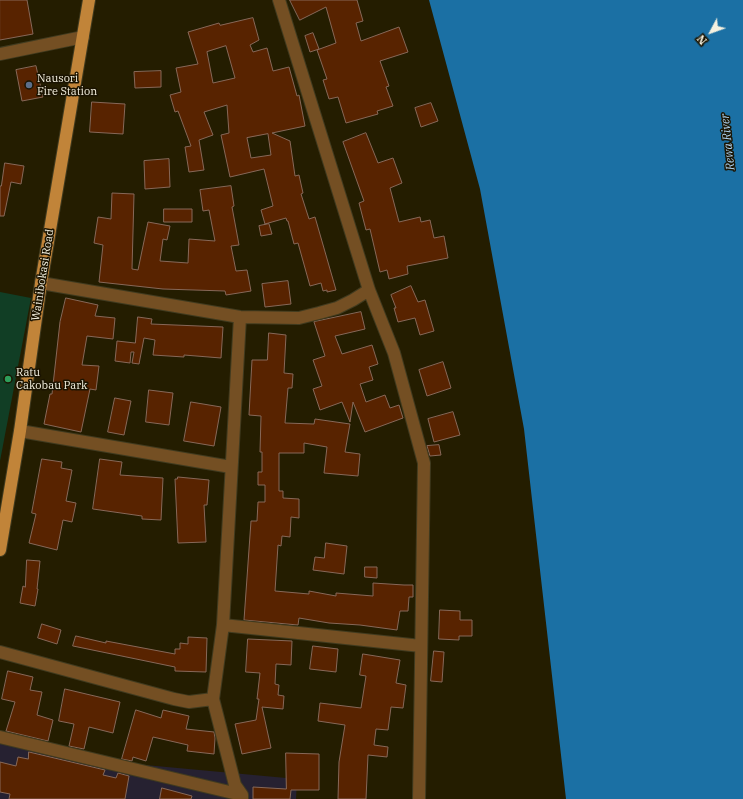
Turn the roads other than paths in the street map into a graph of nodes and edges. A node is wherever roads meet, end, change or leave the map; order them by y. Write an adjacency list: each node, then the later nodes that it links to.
1 (89, 0): 3 (main road, Wainibokasi Road)
2 (279, 0): 6 (street)
3 (83, 37): 4 (street); 5 (main road, Wainibokasi Road)
4 (0, 54)
5 (42, 284): 7 (street); 8 (main road, Wainibokasi Road)
6 (369, 290): 7 (street); 12 (street)
7 (240, 318): 9 (street)
8 (20, 431): 9 (street); 10 (main road, Wainibokasi Road)
9 (231, 467): 11 (street)
10 (0, 550)
11 (224, 626): 12 (street); 14 (street)
12 (421, 646): 17 (street)
13 (0, 652): 14 (street)
14 (213, 699): 16 (street)
15 (0, 737): 16 (street)
16 (242, 797)
17 (419, 799)

